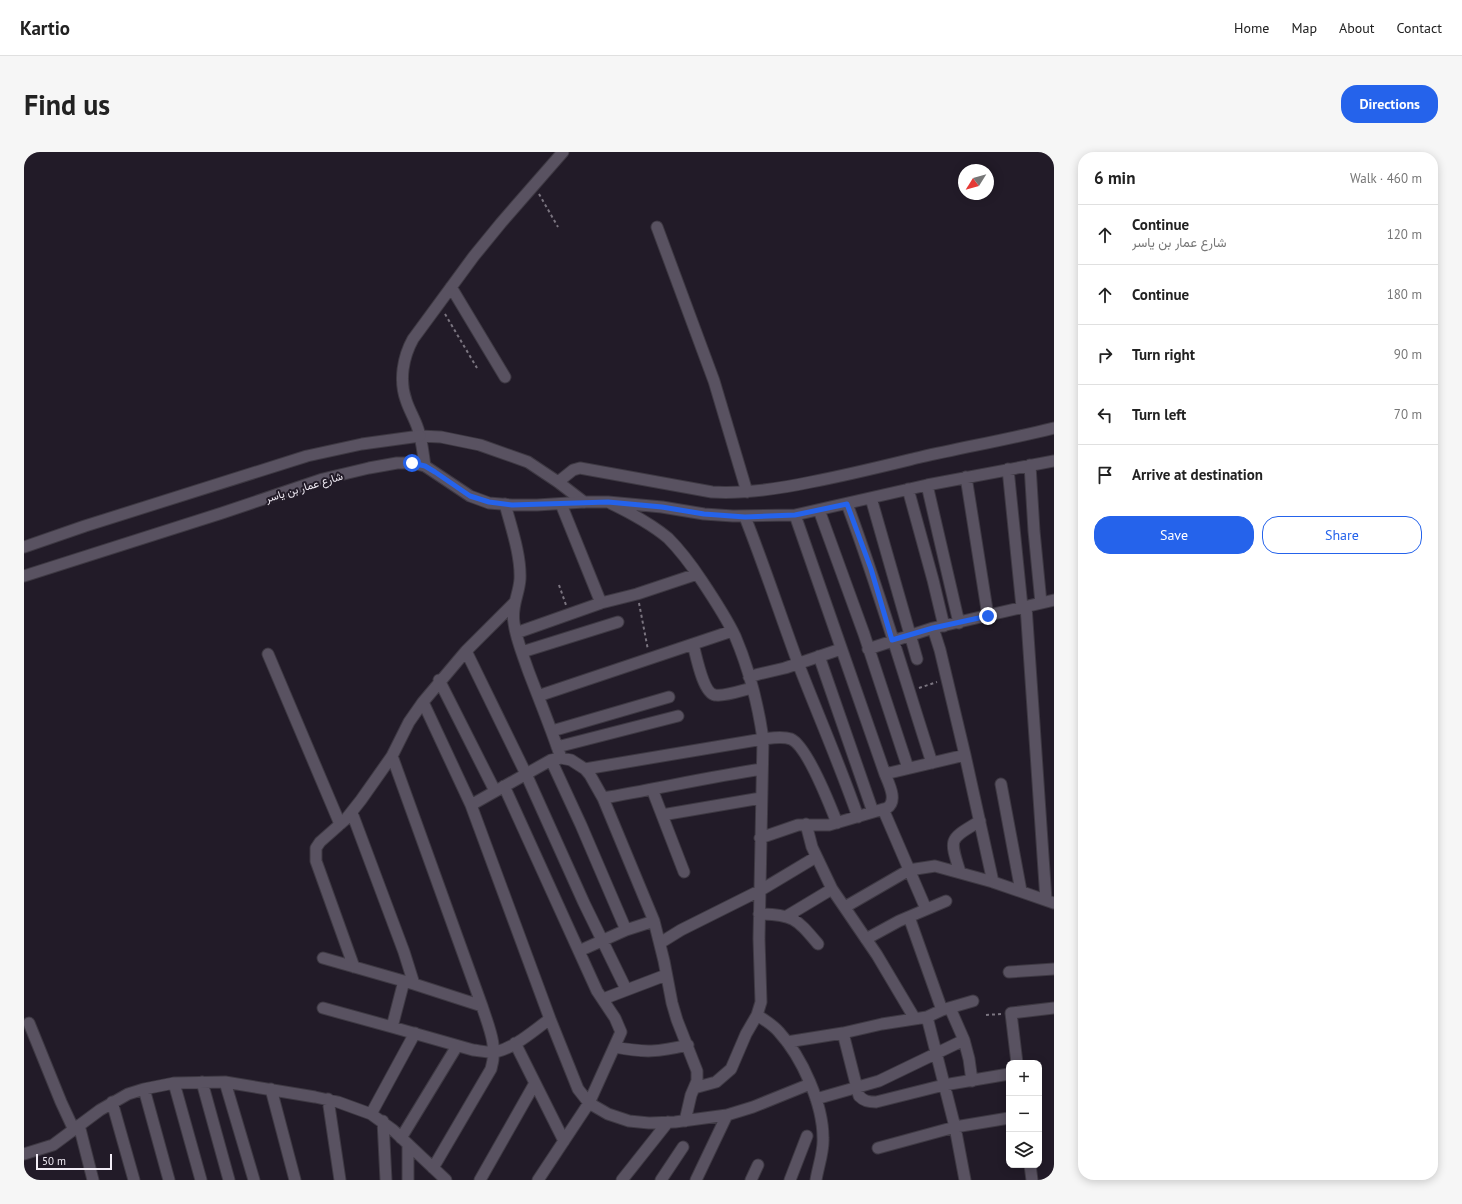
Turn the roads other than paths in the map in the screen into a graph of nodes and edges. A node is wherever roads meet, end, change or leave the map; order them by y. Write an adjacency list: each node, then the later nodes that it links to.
1 (563, 152): 3 (street)
2 (657, 226): 15 (street)
3 (451, 287): 4 (street); 6 (street)
4 (505, 378)
5 (1054, 428): 15 (street)
6 (420, 438): 7 (street); 12 (street); 25 (street)
7 (424, 460): 19 (street, شارع عمار بن ياسر); 27 (street, شارع عمار بن ياسر)
8 (1054, 461): 9 (street, شارع عمار بن ياسر)
9 (1030, 465): 10 (street, شارع عمار بن ياسر); 31 (street)
10 (1008, 469): 11 (street, شارع عمار بن ياسر); 32 (street)
11 (966, 477): 13 (street, شارع عمار بن ياسر); 33 (street)
12 (558, 482): 15 (street); 17 (street)
13 (926, 485): 14 (street, شارع عمار بن ياسر); 35 (street)
14 (908, 489): 16 (street, شارع عمار بن ياسر); 36 (street)
15 (747, 492)
16 (871, 498): 21 (street, شارع عمار بن ياسر); 39 (street)
17 (584, 502): 18 (street, شارع عمار بن ياسر); 20 (street, شارع عمار بن ياسر)
18 (608, 502): 24 (street, شارع عمار بن ياسر); 26 (street)
19 (505, 504): 20 (street, شارع عمار بن ياسر); 29 (street)
20 (561, 504): 30 (street)
21 (847, 504): 22 (street, شارع عمار بن ياسر); 40 (street)
22 (819, 510): 23 (street, شارع عمار بن ياسر); 43 (street)
23 (795, 515): 24 (street, شارع عمار بن ياسر); 42 (street)
24 (745, 517): 49 (street)
25 (24, 547)
26 (697, 574): 30 (street); 37 (street)
27 (24, 576)
28 (1054, 600): 31 (street)
29 (514, 603): 38 (street); 44 (street)
30 (601, 603): 38 (street)
31 (1041, 603): 32 (street)
32 (1024, 607): 33 (street); 93 (street)
33 (988, 616): 35 (street)
34 (618, 622): 45 (street)
35 (959, 623): 36 (street)
36 (938, 627): 39 (street); 60 (street)
37 (732, 631): 41 (street); 50 (street)
38 (516, 633): 45 (street)
39 (911, 635): 40 (street); 48 (street)
40 (892, 640): 43 (street); 63 (street)
41 (693, 644): 52 (street); 53 (street)
42 (841, 649): 47 (street); 68 (street)
43 (868, 649): 64 (street)
44 (466, 651): 51 (street); 67 (street)
45 (522, 652): 53 (street)
46 (268, 654): 81 (street)
47 (819, 656): 49 (street); 75 (street)
48 (917, 659)
49 (799, 663): 50 (street); 78 (street)
50 (749, 677): 52 (street)
51 (439, 680): 55 (street); 70 (street)
52 (752, 688): 58 (street)
53 (538, 696): 57 (street)
54 (668, 697): 57 (street)
55 (422, 702): 61 (street); 74 (street)
56 (678, 716): 59 (street)
57 (552, 731): 59 (street)
58 (763, 739): 65 (street); 66 (street); 80 (street)
59 (557, 746): 62 (street)
60 (965, 755): 63 (street); 79 (street)
61 (392, 756): 76 (street); 115 (street)
62 (556, 759): 66 (street); 67 (street); 100 (street)
63 (932, 763): 64 (street)
64 (908, 768): 68 (street)
65 (762, 769): 71 (street); 73 (street)
66 (585, 770): 72 (street)
67 (526, 774): 70 (street); 102 (street)
68 (885, 774): 75 (street)
69 (1001, 784): 91 (street)
70 (499, 789): 74 (street); 105 (street)
71 (652, 789): 72 (street); 77 (street)
72 (602, 798): 99 (street)
73 (761, 798): 77 (street); 83 (street)
74 (471, 805): 121 (street)
75 (878, 810): 78 (street); 85 (street)
76 (352, 813): 81 (street); 111 (street)
77 (662, 815): 86 (street)
78 (858, 817): 80 (street)
79 (980, 821): 87 (street); 88 (street)
80 (837, 823): 82 (street)
81 (340, 824): 107 (street)
82 (806, 824): 83 (street); 84 (street)
83 (760, 838): 90 (street)
84 (816, 857): 89 (street); 90 (street)
85 (909, 870): 87 (street); 94 (street); 95 (street)
86 (684, 872)
87 (960, 872): 88 (street)
88 (993, 882): 91 (street)
89 (832, 889): 94 (street); 97 (street)
90 (761, 890): 96 (street); 103 (street)
91 (1021, 891): 93 (street)
92 (946, 901): 95 (street)
93 (1050, 901)
94 (845, 907): 101 (street)
95 (926, 910): 98 (street)
96 (759, 914): 97 (street); 119 (street)
97 (787, 916): 104 (street)
98 (909, 917): 101 (street); 118 (street)
99 (654, 921): 100 (street); 103 (street)
100 (626, 930): 102 (street)
101 (866, 939): 122 (street)
102 (602, 940): 105 (street); 112 (street)
103 (660, 943): 110 (street)
104 (818, 944)
105 (579, 951): 113 (street)
106 (323, 958): 107 (street)
107 (354, 967): 111 (street)
108 (1054, 969): 109 (street)
109 (1009, 972)
110 (666, 975): 112 (street); 130 (street)
111 (409, 983): 115 (street); 124 (street)
112 (626, 990): 113 (street)
113 (603, 999): 132 (street)
114 (973, 1001): 118 (street)
115 (482, 1006): 133 (street)
116 (323, 1008): 124 (street)
117 (1054, 1008): 135 (street)
118 (946, 1009): 120 (street); 127 (street)
119 (757, 1015): 128 (street); 145 (street)
120 (927, 1016): 122 (street); 134 (street)
121 (550, 1019): 129 (street); 151 (street)
122 (915, 1019): 126 (street)
123 (29, 1023): 159 (street)
124 (392, 1027): 125 (street)
125 (415, 1033): 131 (street); 152 (street)
126 (843, 1033): 128 (street); 144 (street)
127 (964, 1040): 134 (street); 137 (street)
128 (787, 1042): 142 (street)
129 (515, 1043): 133 (street); 141 (street)
130 (688, 1045): 132 (street); 145 (street)
131 (457, 1046): 133 (street); 162 (street)
132 (615, 1047): 151 (street)
133 (495, 1052): 167 (street)
134 (937, 1052): 143 (street); 144 (street)
135 (1017, 1060)
136 (1006, 1075): 137 (street)
137 (972, 1081): 143 (street)
138 (202, 1082): 139 (street); 140 (street); 173 (street)
139 (226, 1082): 147 (street); 174 (street)
140 (174, 1083): 146 (street); 172 (street)
141 (535, 1083): 161 (street); 180 (street)
142 (810, 1084): 149 (street); 153 (street)
143 (944, 1085): 144 (street); 158 (street)
144 (856, 1087): 149 (street)
145 (694, 1088): 156 (street)
146 (144, 1089): 150 (street); 171 (street)
147 (271, 1089): 148 (street); 175 (street)
148 (328, 1099): 152 (street); 176 (street)
149 (816, 1099): 187 (street)
150 (112, 1102): 159 (street); 170 (street)
151 (589, 1103): 157 (street); 161 (street)
152 (371, 1114): 155 (street)
153 (727, 1116): 156 (street); 184 (street)
154 (1006, 1118): 158 (street)
155 (383, 1121): 162 (street); 177 (street)
156 (685, 1121): 157 (street)
157 (668, 1122): 182 (street)
158 (955, 1127): 164 (street); 188 (street)
159 (76, 1128): 165 (street); 169 (street)
160 (807, 1136): 186 (street)
161 (564, 1140): 181 (street)
162 (404, 1141): 167 (street); 178 (street)
163 (683, 1147): 183 (street)
164 (878, 1148)
165 (24, 1154)
166 (758, 1165): 185 (street)
167 (433, 1168): 179 (street)
168 (1030, 1168): 189 (street)
169 (93, 1180)
170 (134, 1180)
171 (169, 1180)
172 (201, 1180)
173 (229, 1180)
174 (254, 1180)
175 (295, 1180)
176 (340, 1180)
177 (386, 1180)
178 (408, 1180)
179 (446, 1180)
180 (480, 1180)
181 (538, 1180)
182 (622, 1180)
183 (661, 1180)
184 (696, 1180)
185 (751, 1180)
186 (790, 1180)
187 (816, 1180)
188 (965, 1180)
189 (1032, 1180)

